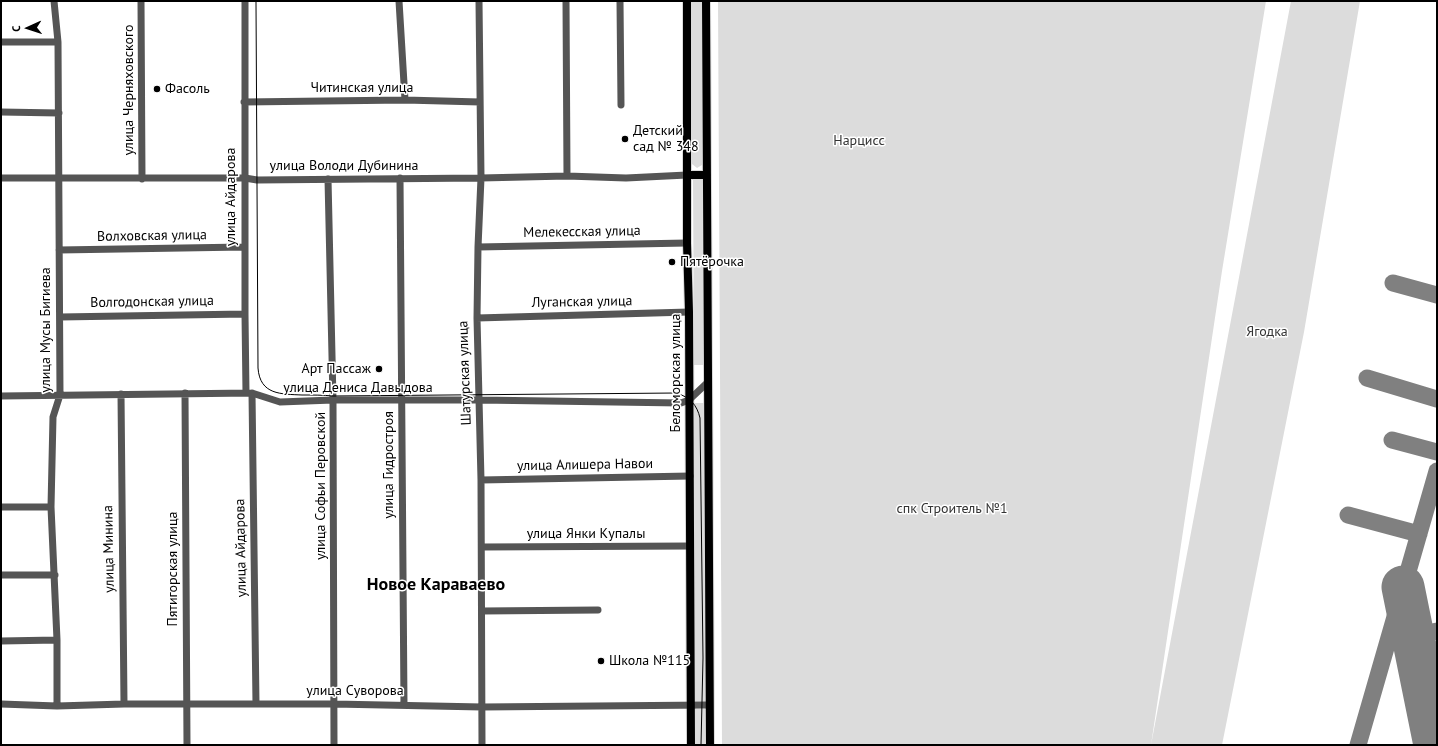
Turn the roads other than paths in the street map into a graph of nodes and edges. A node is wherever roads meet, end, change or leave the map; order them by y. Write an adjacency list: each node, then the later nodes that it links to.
1 (54, 1): 11 (street, улица Мусы Бигиева)
2 (141, 1): 26 (street, улица Черняховского)
3 (244, 1): 13 (street, улица Айдарова)
4 (399, 1): 12 (street)
5 (479, 1): 14 (street, Шатурская улица)
6 (566, 1): 20 (street)
7 (620, 1): 15 (street)
8 (688, 1): 18 (main road, Беломорская улица)
9 (706, 1): 19 (main road)
10 (1, 42): 11 (street)
11 (58, 42): 17 (street, улица Мусы Бигиева)
12 (405, 100): 13 (street, Читинская улица); 14 (street, Читинская улица)
13 (244, 102): 23 (street, улица Айдарова)
14 (480, 102): 25 (street, Шатурская улица)
15 (621, 105)
16 (1, 112): 17 (street)
17 (59, 113): 22 (street, улица Мусы Бигиева)
18 (687, 175): 19 (main road); 20 (street, улица Володи Дубинина); 28 (main road, Беломорская улица)
19 (707, 175): 36 (main road)
20 (567, 176): 25 (street, улица Володи Дубинина)
21 (1, 178): 22 (street, улица Володи Дубинина)
22 (59, 178): 26 (street, улица Володи Дубинина); 31 (street, улица Мусы Бигиева)
23 (245, 178): 26 (street, улица Володи Дубинина); 27 (street, улица Володи Дубинина); 30 (street, улица Айдарова)
24 (400, 178): 25 (street, улица Володи Дубинина); 27 (street, улица Володи Дубинина); 43 (street, улица Гидростроя)
25 (481, 178): 29 (street, Шатурская улица)
26 (142, 179)
27 (328, 179): 42 (street, улица Софьи Перовской)
28 (687, 243): 29 (street, Мелекесская улица); 32 (main road, Беломорская улица)
29 (478, 247): 35 (street, Шатурская улица)
30 (244, 248): 31 (street, Волховская улица); 33 (street, улица Айдарова)
31 (59, 250): 34 (street, улица Мусы Бигиева)
32 (689, 312): 35 (street, Луганская улица); 45 (main road, Беломорская улица)
33 (245, 314): 34 (street, Волгодонская улица); 38 (street, улица Айдарова)
34 (60, 317): 40 (street, улица Мусы Бигиева)
35 (477, 318): 44 (street, Шатурская улица)
36 (708, 382): 45 (street); 65 (main road)
37 (185, 393): 38 (street, улица Дениса Давыдова); 39 (street, улица Дениса Давыдова); 60 (street, Пятигорская улица)
38 (249, 393): 42 (street, улица Дениса Давыдова); 61 (street, улица Айдарова)
39 (121, 394): 40 (street, улица Дениса Давыдова); 59 (street, улица Минина)
40 (60, 395): 41 (street, улица Дениса Давыдова); 49 (street, улица Мусы Бигиева)
41 (1, 396)
42 (334, 400): 43 (street, улица Дениса Давыдова); 62 (street, улица Софьи Перовской)
43 (401, 400): 44 (street, улица Дениса Давыдова); 63 (street, улица Гидростроя)
44 (480, 400): 45 (street, улица Дениса Давыдова); 47 (street, Шатурская улица)
45 (689, 400): 46 (main road, Беломорская улица)
46 (690, 476): 47 (street, улица Алишера Навои); 50 (main road, Беломорская улица)
47 (481, 480): 51 (street, Шатурская улица)
48 (1, 507): 49 (street)
49 (51, 507): 53 (street, улица Мусы Бигиева)
50 (690, 546): 51 (street, улица Янки Купалы); 64 (main road, Беломорская улица)
51 (482, 547): 55 (street, Шатурская улица)
52 (1, 575): 53 (street)
53 (55, 575): 56 (street, улица Мусы Бигиева)
54 (598, 610): 55 (street)
55 (482, 611): 67 (street, Шатурская улица)
56 (57, 640): 57 (street); 66 (street, улица Мусы Бигиева)
57 (1, 641)
58 (1, 704): 66 (street, улица Суворова)
59 (124, 704): 60 (street, улица Суворова); 66 (street, улица Суворова)
60 (187, 704): 61 (street, улица Суворова); 68 (street, Пятигорская улица)
61 (256, 704): 62 (street, улица Суворова)
62 (334, 704): 63 (street, улица Суворова); 69 (street, улица Софьи Перовской)
63 (404, 704): 67 (street, улица Суворова)
64 (690, 705): 65 (street, улица Суворова); 67 (street, улица Суворова); 71 (main road, Беломорская улица)
65 (710, 705): 72 (main road)
66 (57, 706)
67 (482, 706): 70 (street, Шатурская улица)
68 (187, 745)
69 (334, 745)
70 (482, 745)
71 (690, 745)
72 (710, 745)

